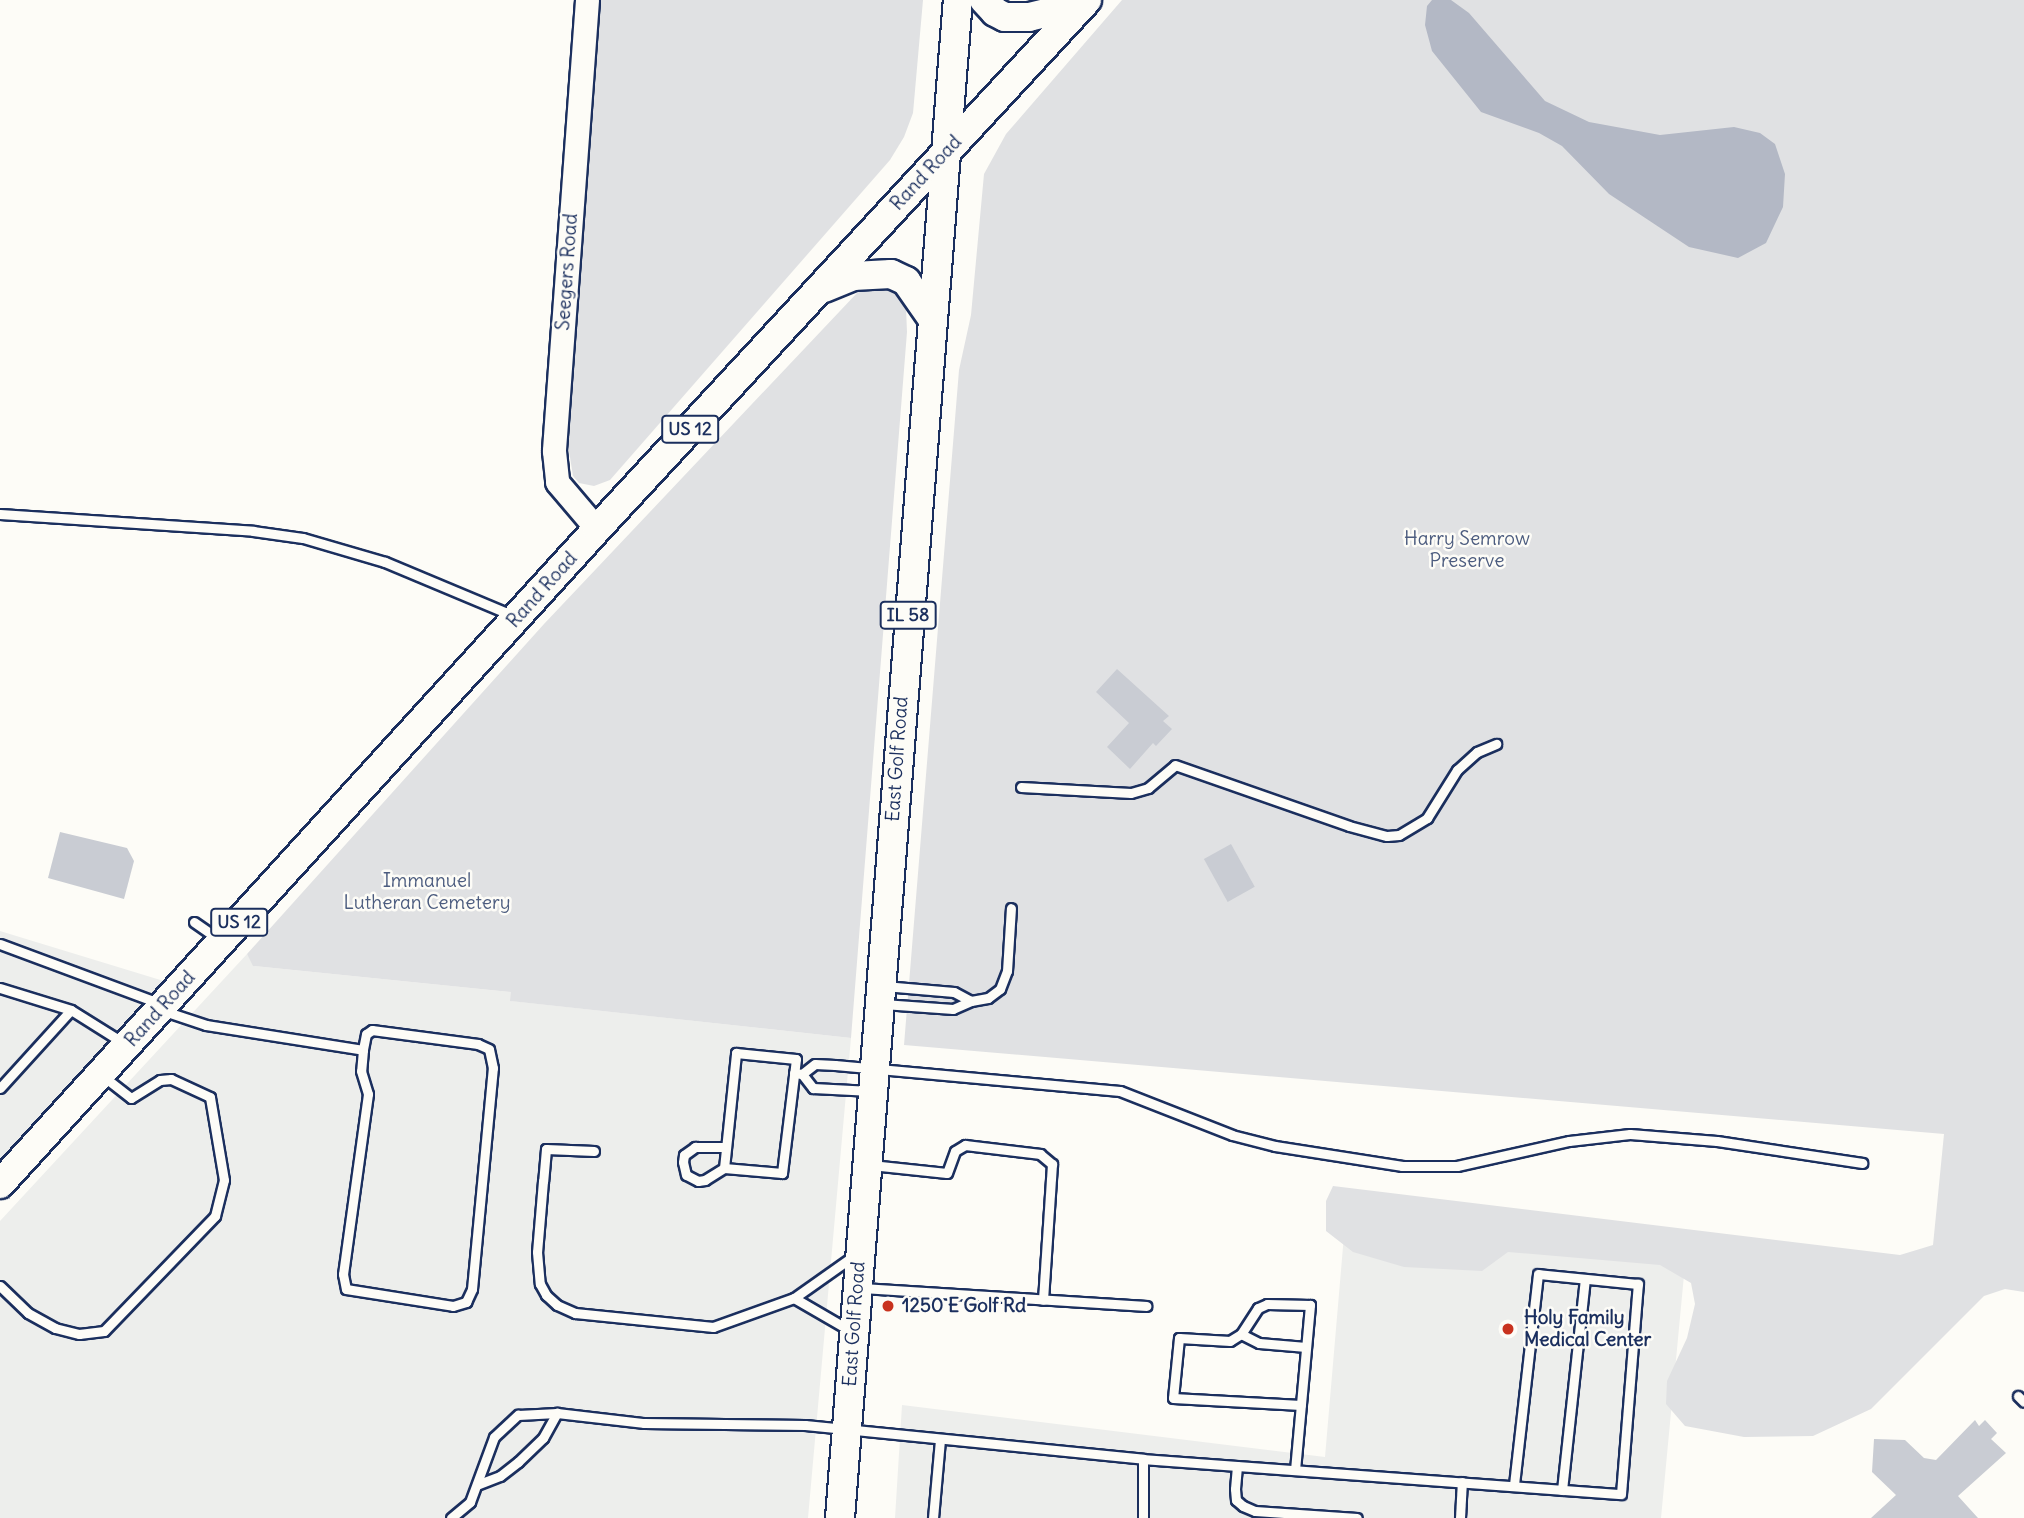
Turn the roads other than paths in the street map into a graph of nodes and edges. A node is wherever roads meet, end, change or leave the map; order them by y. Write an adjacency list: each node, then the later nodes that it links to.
1 (587, 0): 9 (street, Seegers Road)
2 (958, 0): 5 (main road, East Golf Road / IL 58)
3 (984, 0): 4 (main road)
4 (1085, 2): 5 (main road, Rand Road / US 12)
5 (944, 153): 6 (main road, Rand Road / US 12); 7 (main road, East Golf Road / IL 58)
6 (818, 290): 7 (main road); 9 (main road, Rand Road / US 12)
7 (932, 317): 18 (main road, East Golf Road / IL 58)
8 (0, 514): 10 (lane)
9 (597, 529): 10 (main road, Rand Road / US 12)
10 (518, 618): 15 (main road, Rand Road / US 12)
11 (1496, 744): 12 (lane)
12 (1021, 787)
13 (1012, 908): 19 (lane)
14 (194, 922): 15 (lane)
15 (221, 942): 20 (main road, Rand Road / US 12)
16 (0, 944): 20 (lane)
17 (0, 988): 21 (lane)
18 (879, 995): 19 (lane); 19 (lane); 26 (main road, East Golf Road / IL 58)
19 (971, 1001)
20 (161, 1007): 22 (main road, Rand Road / US 12); 23 (lane)
21 (71, 1010): 22 (lane); 27 (lane)
22 (127, 1045): 24 (main road, Rand Road / US 12)
23 (363, 1050): 23 (lane)
24 (101, 1073): 33 (main road, Rand Road / US 12); 36 (lane)
25 (798, 1074): 26 (lane); 26 (lane); 28 (lane); 32 (lane)
26 (872, 1079): 30 (lane); 31 (main road, East Golf Road / IL 58)
27 (0, 1088)
28 (726, 1147): 32 (lane); 32 (lane)
29 (594, 1151): 38 (lane)
30 (1862, 1163)
31 (866, 1164): 34 (main road, East Golf Road / IL 58); 39 (lane)
32 (724, 1168)
33 (0, 1184)
34 (860, 1251): 37 (main road, East Golf Road / IL 58); 38 (lane)
35 (1585, 1279): 53 (lane); 54 (lane); 54 (lane)
36 (0, 1286)
37 (857, 1288): 39 (lane); 41 (main road, East Golf Road / IL 58)
38 (794, 1297): 41 (lane)
39 (1043, 1300): 40 (lane)
40 (1146, 1306)
41 (854, 1333): 46 (main road, East Golf Road / IL 58)
42 (1241, 1334): 43 (lane); 43 (lane); 44 (lane)
43 (1306, 1347): 44 (lane)
44 (1301, 1405): 50 (lane)
45 (557, 1413): 46 (lane); 52 (lane); 52 (lane)
46 (846, 1429): 47 (lane); 56 (main road, East Golf Road / IL 58)
47 (940, 1439): 48 (lane); 57 (lane)
48 (1143, 1459): 49 (lane); 58 (lane)
49 (1237, 1466): 50 (lane); 59 (lane)
50 (1295, 1470): 51 (lane)
51 (1462, 1482): 53 (lane); 60 (lane)
52 (479, 1484): 55 (lane)
53 (1514, 1485): 54 (lane)
54 (1562, 1490)
55 (451, 1518)
56 (840, 1518)
57 (933, 1518)
58 (1143, 1518)
59 (1357, 1518)
60 (1460, 1518)

